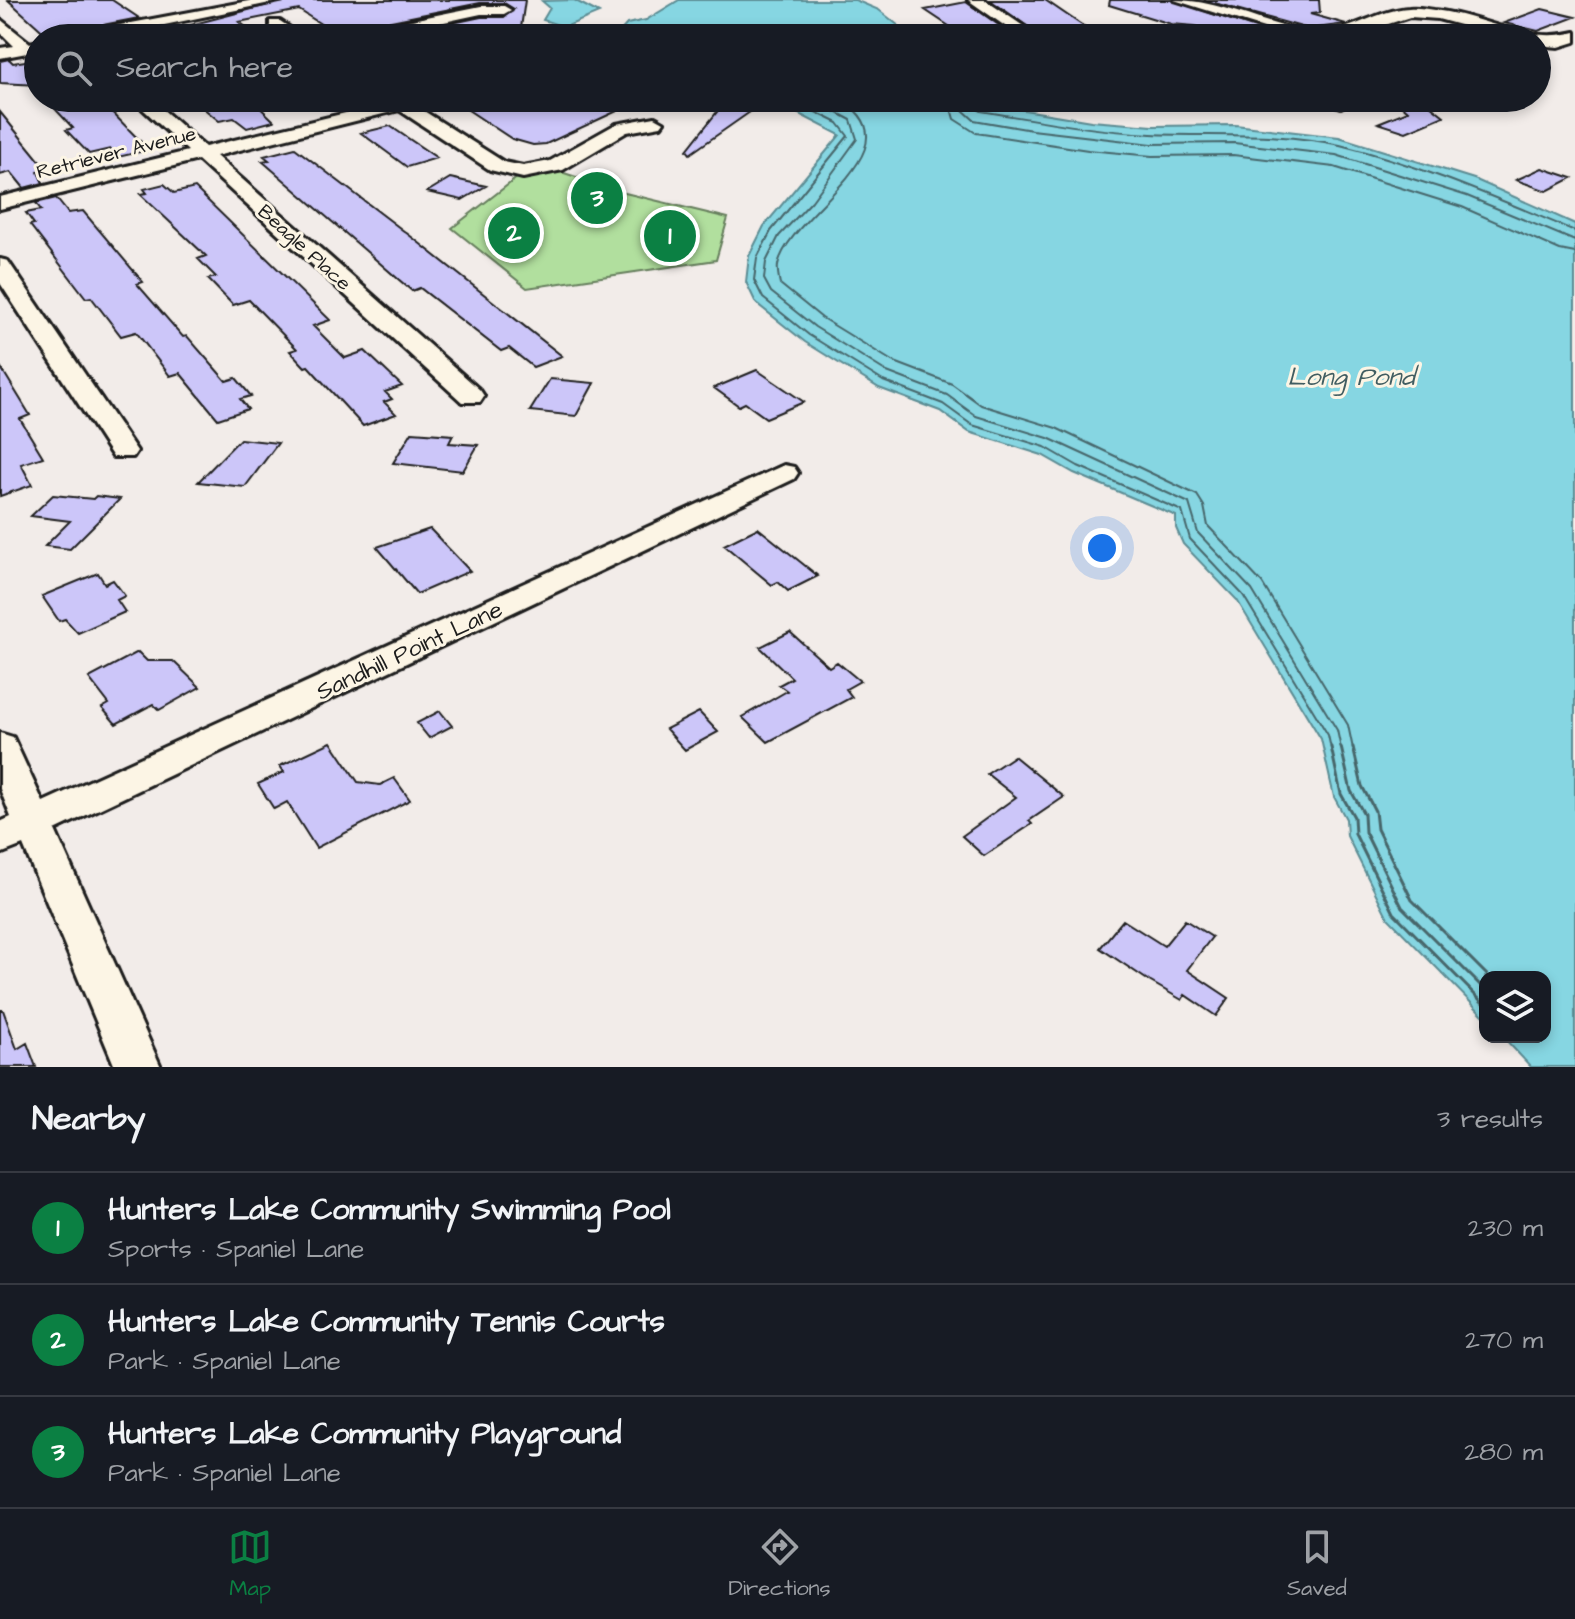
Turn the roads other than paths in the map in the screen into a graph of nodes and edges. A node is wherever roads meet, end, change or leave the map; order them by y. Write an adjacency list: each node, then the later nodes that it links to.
1 (277, 0): 6 (street)
2 (975, 0): 10 (street)
3 (1185, 0): 11 (street)
4 (157, 6): 6 (street)
5 (504, 10): 9 (street)
6 (175, 19): 8 (street)
7 (0, 24): 15 (street)
8 (149, 24)
9 (414, 24)
10 (1012, 24)
11 (1266, 24)
12 (1372, 24): 13 (street)
13 (1473, 24)
14 (1575, 37): 16 (street)
15 (24, 41)
16 (1551, 41)
17 (24, 48): 18 (street)
18 (0, 53)
19 (155, 112): 23 (street, Beagle Place)
20 (356, 112): 23 (street, Retriever Avenue)
21 (414, 112): 22 (street)
22 (655, 122)
23 (201, 154): 24 (street, Retriever Avenue); 26 (street, Beagle Place)
24 (0, 203)
25 (0, 266): 27 (street)
26 (471, 396)
27 (123, 451)
28 (784, 473): 30 (street, Sandhill Point Lane)
29 (0, 746): 30 (street)
30 (17, 832): 31 (street)
31 (138, 1067)

